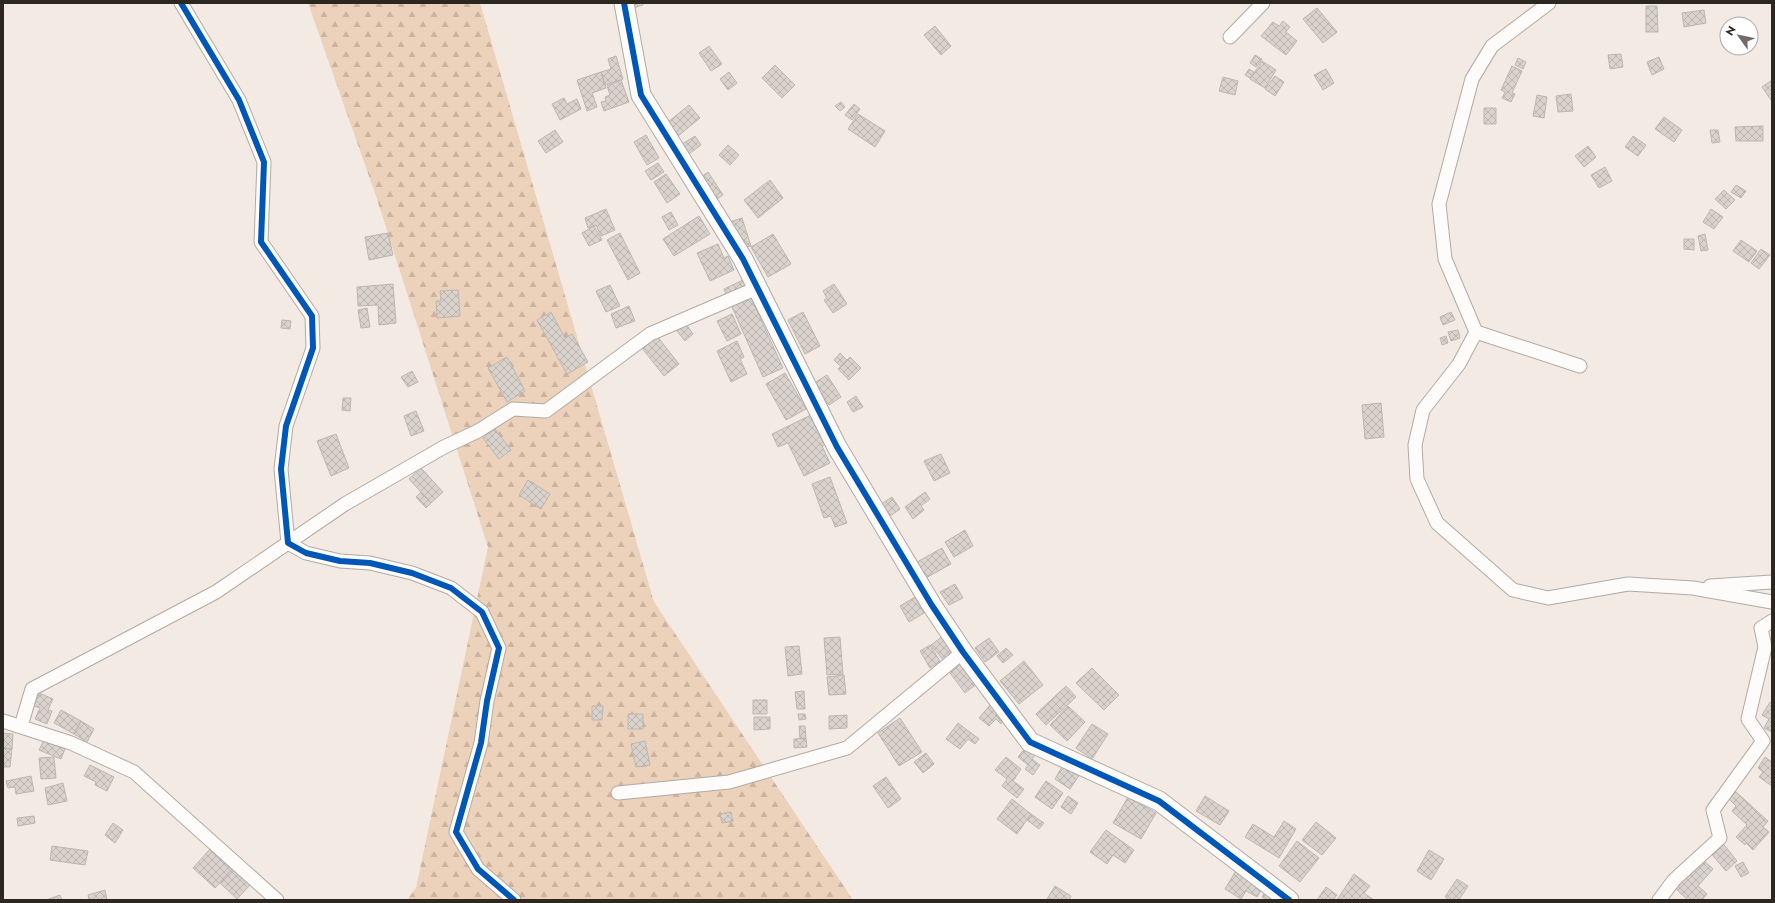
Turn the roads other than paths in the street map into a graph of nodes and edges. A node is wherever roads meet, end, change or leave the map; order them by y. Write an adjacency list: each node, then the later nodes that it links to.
1 (181, 3): 9 (street)
2 (624, 3): 6 (street)
3 (1263, 3): 5 (street)
4 (1549, 3): 7 (street)
5 (1230, 37)
6 (757, 288): 9 (street); 14 (street)
7 (1476, 332): 8 (street); 11 (street)
8 (1580, 366)
9 (288, 543): 16 (street); 20 (street)
10 (1772, 582): 11 (street)
11 (1693, 588): 12 (street)
12 (1772, 602)
13 (1772, 621): 17 (street)
14 (963, 652): 18 (street); 21 (street)
15 (3, 720): 16 (street)
16 (21, 726): 19 (street)
17 (1767, 744): 22 (street)
18 (618, 793)
19 (277, 900)
20 (514, 900)
21 (1289, 900)
22 (1659, 900)

